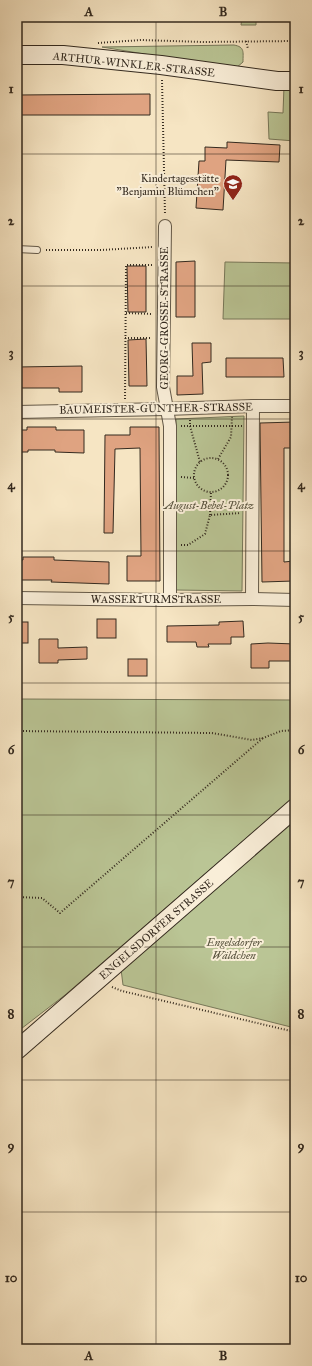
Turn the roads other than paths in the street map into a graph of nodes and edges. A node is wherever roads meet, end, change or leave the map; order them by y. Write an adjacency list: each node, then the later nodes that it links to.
1 (17, 55): 3 (main road, ARTHUR-WINKLER-STRASSE)
2 (295, 74): 3 (main road, ARTHUR-WINKLER-STRASSE)
3 (250, 77): 4 (main road, ARTHUR-WINKLER-STRASSE)
4 (295, 81)
5 (164, 226): 10 (street, GEORG-GROSSE-STRASSE)
6 (17, 249): 7 (lane)
7 (36, 250)
8 (253, 406): 9 (street, BAUMEISTER-GÜNTHER-STRASSE); 10 (street, BAUMEISTER-GÜNTHER-STRASSE); 13 (street)
9 (295, 406)
10 (166, 409): 11 (street, BAUMEISTER-GÜNTHER-STRASSE); 14 (street)
11 (17, 412)
12 (17, 598): 14 (street, WASSERTURMSTRASSE)
13 (252, 599): 14 (street, WASSERTURMSTRASSE); 15 (street, WASSERTURMSTRASSE)
14 (170, 600)
15 (295, 600)
16 (295, 808): 17 (main road, ENGELSDORFER STRASSE)
17 (17, 1050)

